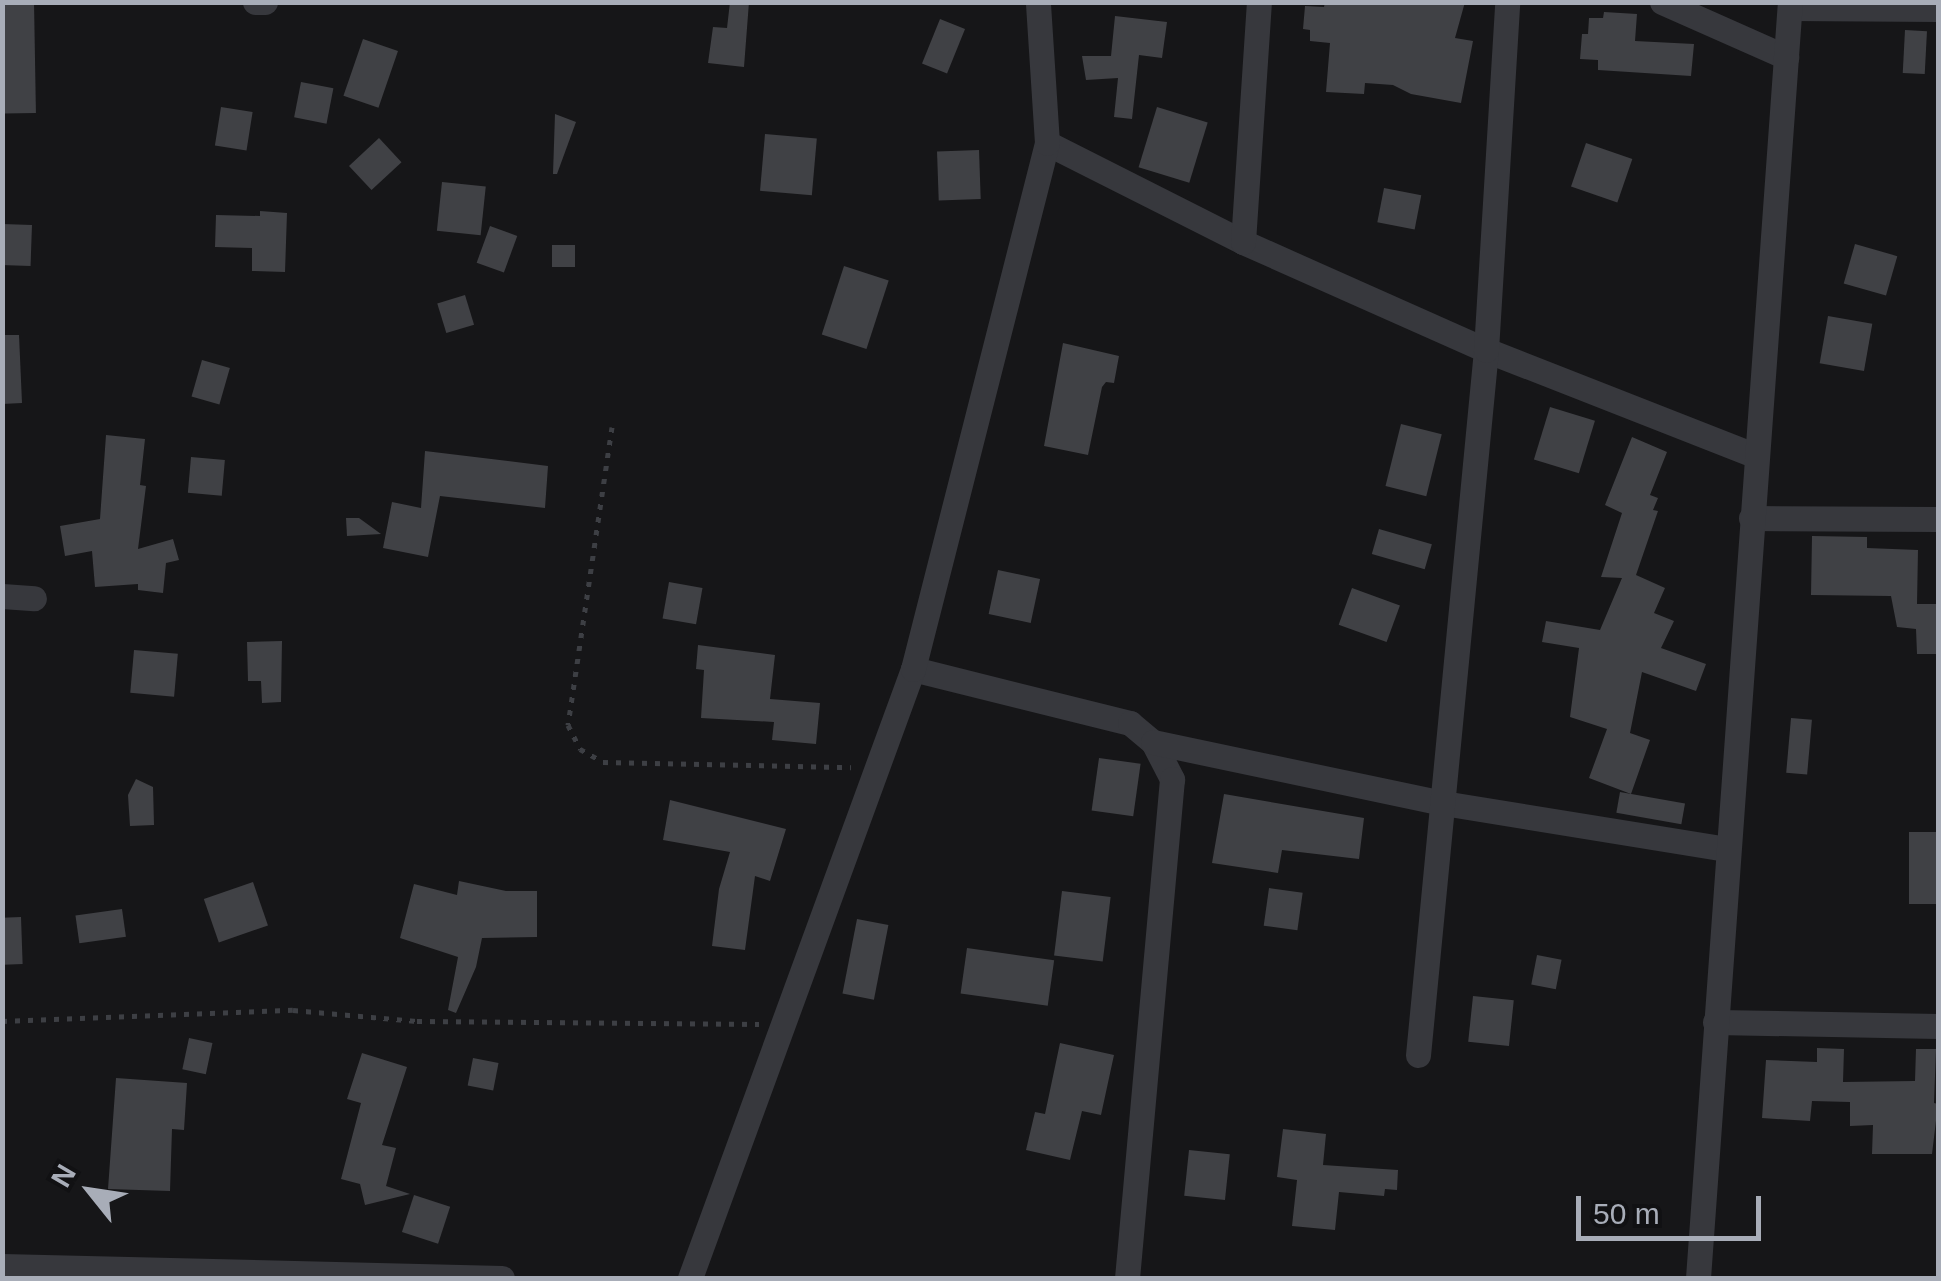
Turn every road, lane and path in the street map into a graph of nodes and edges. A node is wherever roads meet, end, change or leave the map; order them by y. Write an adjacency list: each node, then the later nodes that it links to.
1 (255, 2): 2 (street)
2 (265, 2)
3 (1038, 2): 10 (street)
4 (1259, 2): 11 (street)
5 (1507, 2): 12 (street)
6 (1662, 2): 9 (street)
7 (1790, 5): 8 (street); 9 (street)
8 (1938, 9)
9 (1786, 57): 14 (street)
10 (1047, 143): 11 (street); 19 (street)
11 (1243, 242): 12 (street)
12 (1486, 350): 14 (street); 22 (street)
13 (612, 427): 21 (path)
14 (1756, 456): 15 (street)
15 (1752, 518): 16 (street); 23 (street)
16 (1938, 519)
17 (2, 596): 18 (street)
18 (34, 598)
19 (913, 670): 20 (street); 21 (street)
20 (1153, 742): 22 (street); 32 (street)
21 (877, 768): 26 (street)
22 (1442, 803): 23 (street); 28 (street)
23 (1727, 849): 25 (street)
24 (2, 1021): 26 (path)
25 (1715, 1022): 27 (street); 33 (street)
26 (783, 1024): 31 (street)
27 (1938, 1026)
28 (1418, 1055)
29 (2, 1266): 30 (street)
30 (502, 1278)
31 (690, 1278)
32 (1127, 1278)
33 (1698, 1278)

